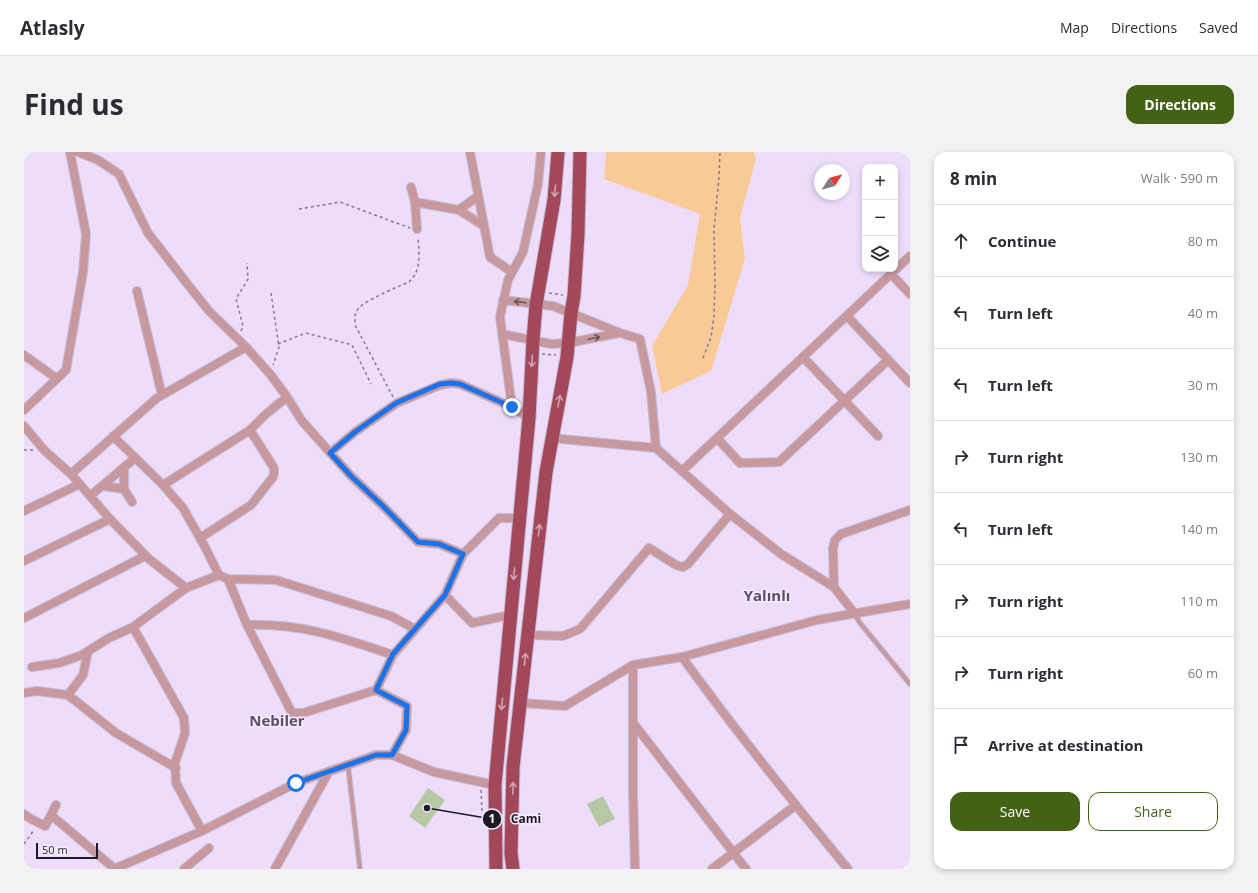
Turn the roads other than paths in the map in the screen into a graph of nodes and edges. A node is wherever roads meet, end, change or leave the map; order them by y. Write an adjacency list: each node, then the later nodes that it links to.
1 (70, 152): 30 (street)
2 (78, 152): 26 (street)
3 (470, 152): 8 (street)
4 (541, 152): 14 (street)
5 (558, 152): 18 (highway, one-way to 18)
6 (580, 152): 20 (highway)
7 (411, 187): 9 (street)
8 (478, 196): 10 (street); 11 (street)
9 (415, 202): 10 (street); 12 (street)
10 (459, 210): 11 (street)
11 (484, 226): 14 (street)
12 (417, 229)
13 (910, 256): 15 (street)
14 (512, 272): 19 (street)
15 (891, 274): 17 (street); 21 (street)
16 (137, 291): 32 (street)
17 (910, 294)
18 (537, 298): 19 (street, one-way to 19); 20 (street); 24 (highway)
19 (503, 300): 23 (street)
20 (571, 313): 22 (street); 25 (highway)
21 (847, 316): 28 (street); 29 (street)
22 (620, 333): 25 (street, one-way to 22); 44 (street)
23 (502, 334): 24 (street); 35 (street)
24 (533, 340): 25 (street); 37 (highway, one-way to 37)
25 (568, 343): 42 (highway, one-way to 25)
26 (246, 346): 32 (street); 33 (street)
27 (24, 354): 30 (street)
28 (803, 357): 34 (street); 43 (street)
29 (888, 360): 31 (street); 34 (street)
30 (56, 378): 36 (street)
31 (910, 383)
32 (162, 395): 40 (street)
33 (287, 397): 39 (street); 45 (street)
34 (845, 401): 41 (street); 43 (street)
35 (512, 407): 37 (street); 45 (street)
36 (24, 410)
37 (529, 418): 59 (highway)
38 (24, 426): 49 (street)
39 (250, 430): 51 (street); 61 (street)
40 (112, 436): 46 (street); 49 (street)
41 (878, 436)
42 (552, 438): 44 (street); 77 (highway, one-way to 42)
43 (717, 438): 48 (street)
44 (656, 448): 48 (street)
45 (330, 453): 62 (street)
46 (135, 458): 47 (street); 51 (street)
47 (124, 468): 52 (street); 53 (street)
48 (682, 471): 58 (street)
49 (71, 474): 50 (street)
50 (80, 484): 54 (street); 57 (street)
51 (163, 485): 61 (street)
52 (103, 486): 53 (street); 54 (street)
53 (124, 489): 55 (street)
54 (90, 496): 60 (street)
55 (132, 502)
56 (910, 510): 67 (street)
57 (24, 511)
58 (730, 514): 67 (street); 77 (street)
59 (520, 518): 62 (street); 72 (highway, one-way to 72)
60 (110, 519): 63 (street); 64 (street)
61 (200, 538): 65 (street)
62 (463, 554): 69 (street)
63 (145, 556): 68 (street); 73 (street)
64 (24, 561)
65 (219, 575): 66 (street); 68 (street)
66 (228, 579): 74 (street); 76 (street)
67 (834, 587): 71 (street)
68 (186, 588): 75 (street)
69 (445, 595): 72 (street); 76 (street)
70 (910, 604): 71 (street)
71 (854, 613): 80 (street); 83 (lane)
72 (510, 615): 93 (highway, one-way to 93)
73 (24, 618)
74 (247, 625): 79 (street); 84 (street)
75 (133, 627): 78 (street); 91 (street)
76 (415, 629): 79 (street)
77 (528, 635): 87 (highway, one-way to 77)
78 (88, 651): 82 (street); 86 (street)
79 (393, 654): 84 (street)
80 (682, 657): 81 (street); 95 (street)
81 (633, 665): 87 (street); 88 (street)
82 (32, 667)
83 (910, 684)
84 (376, 690): 89 (street)
85 (24, 693): 86 (street)
86 (68, 695): 91 (street)
87 (520, 703): 106 (highway, one-way to 87)
88 (634, 724): 100 (street); 107 (street)
89 (392, 755): 90 (street); 93 (street)
90 (348, 765): 92 (street); 104 (lane)
91 (176, 768): 98 (street)
92 (328, 773): 98 (street); 103 (street)
93 (495, 785): 105 (highway)
94 (56, 805): 97 (street)
95 (796, 805): 100 (street); 110 (street)
96 (24, 814): 97 (street)
97 (51, 815): 101 (street)
98 (202, 831): 101 (street)
99 (209, 848): 102 (street)
100 (733, 853): 108 (street); 109 (street)
101 (115, 869)
102 (184, 869)
103 (275, 869)
104 (360, 869)
105 (496, 869)
106 (513, 869)
107 (635, 869)
108 (712, 869)
109 (746, 869)
110 (848, 869)

